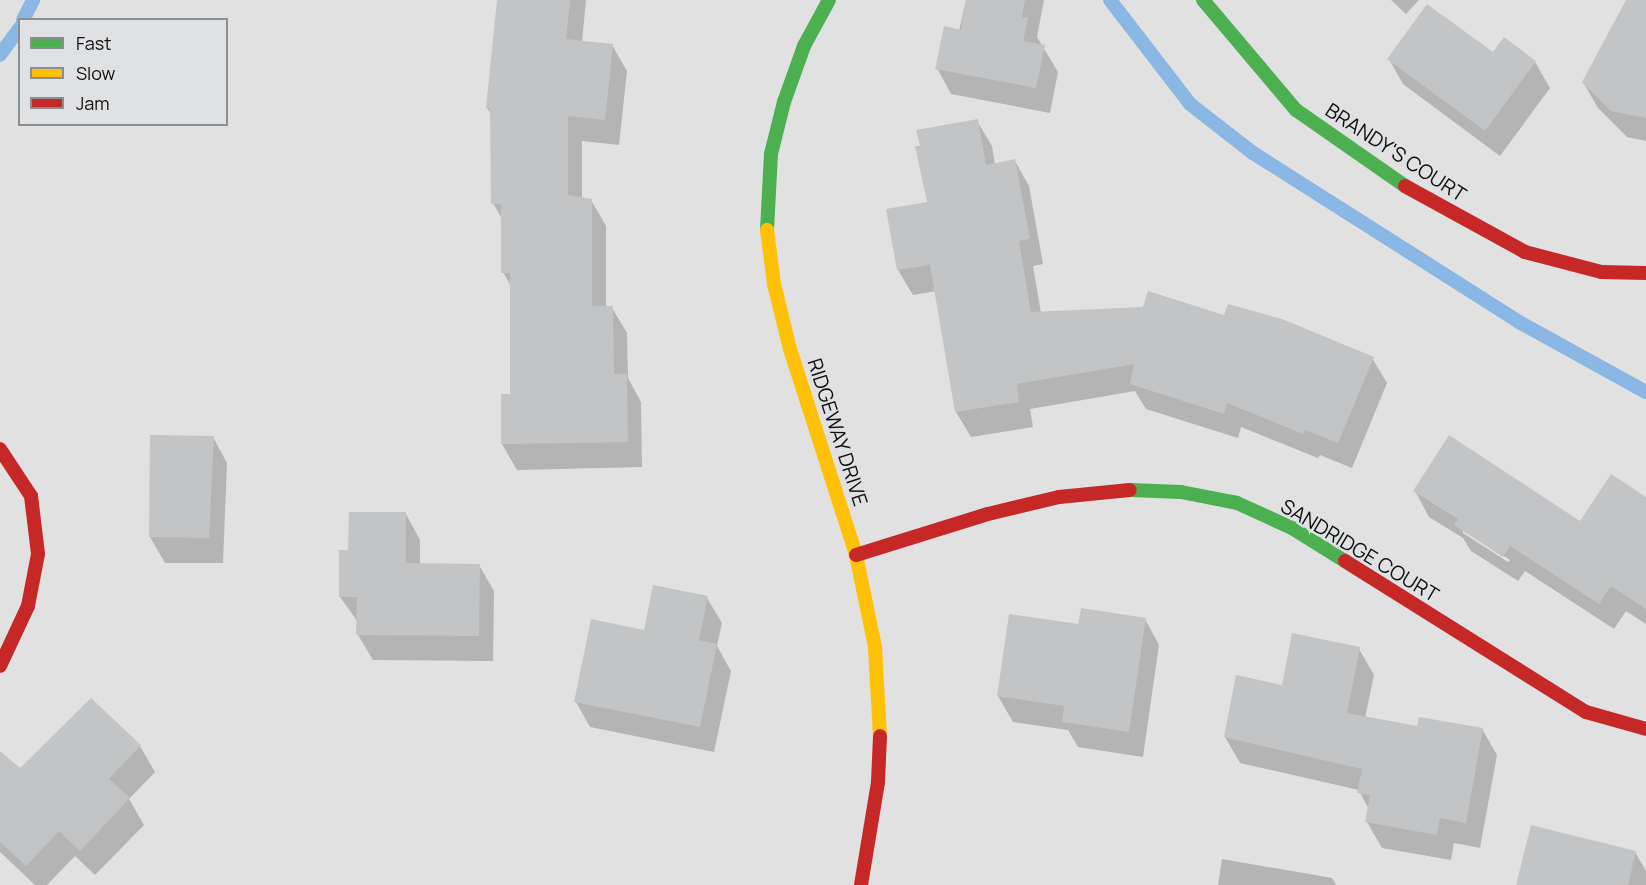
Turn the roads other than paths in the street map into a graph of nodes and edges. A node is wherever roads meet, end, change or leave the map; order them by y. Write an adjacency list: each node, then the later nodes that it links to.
1 (829, 0): 5 (street, RIDGEWAY DRIVE)
2 (1203, 0): 3 (street, BRANDY'S COURT)
3 (1646, 273)
4 (0, 449): 6 (street)
5 (856, 555): 7 (street, SANDRIDGE COURT); 8 (street, RIDGEWAY DRIVE)
6 (0, 666)
7 (1646, 729)
8 (861, 885)

